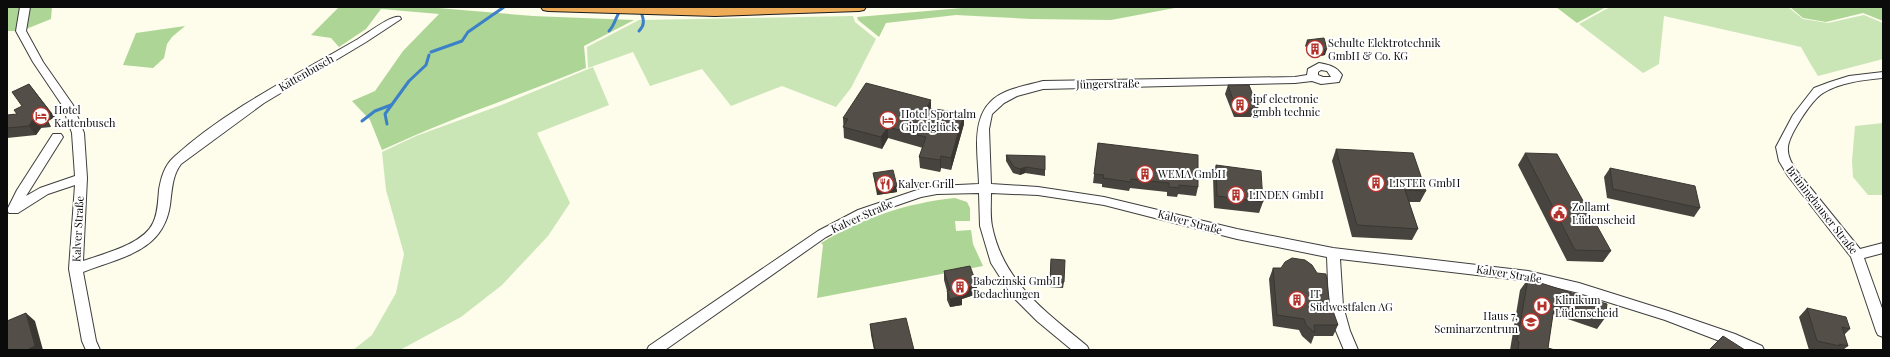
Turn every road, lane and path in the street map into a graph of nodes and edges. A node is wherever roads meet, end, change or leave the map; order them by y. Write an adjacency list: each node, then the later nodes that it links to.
1 (26, 7): 8 (street, Kalver Straße)
2 (548, 7): 3 (highway)
3 (859, 7)
4 (396, 19): 14 (street, Kattenbusch)
5 (1883, 75): 13 (street, Brüninghauser Straße)
6 (1313, 76): 9 (street, Jüngerstraße)
7 (57, 137): 10 (street)
8 (81, 178): 10 (street); 14 (street, Kalver Straße)
9 (984, 188): 12 (street, Kalver Straße); 17 (street, Kalver Straße); 18 (street, Jüngerstraße)
10 (10, 212)
11 (1883, 248): 13 (street)
12 (1333, 253): 19 (street); 20 (street, Kalver Straße)
13 (1858, 255): 15 (street, Brüninghauser Straße)
14 (76, 269): 16 (street, Kalver Straße)
15 (1883, 331)
16 (93, 350)
17 (654, 350)
18 (1082, 350)
19 (1351, 350)
20 (1757, 350)

